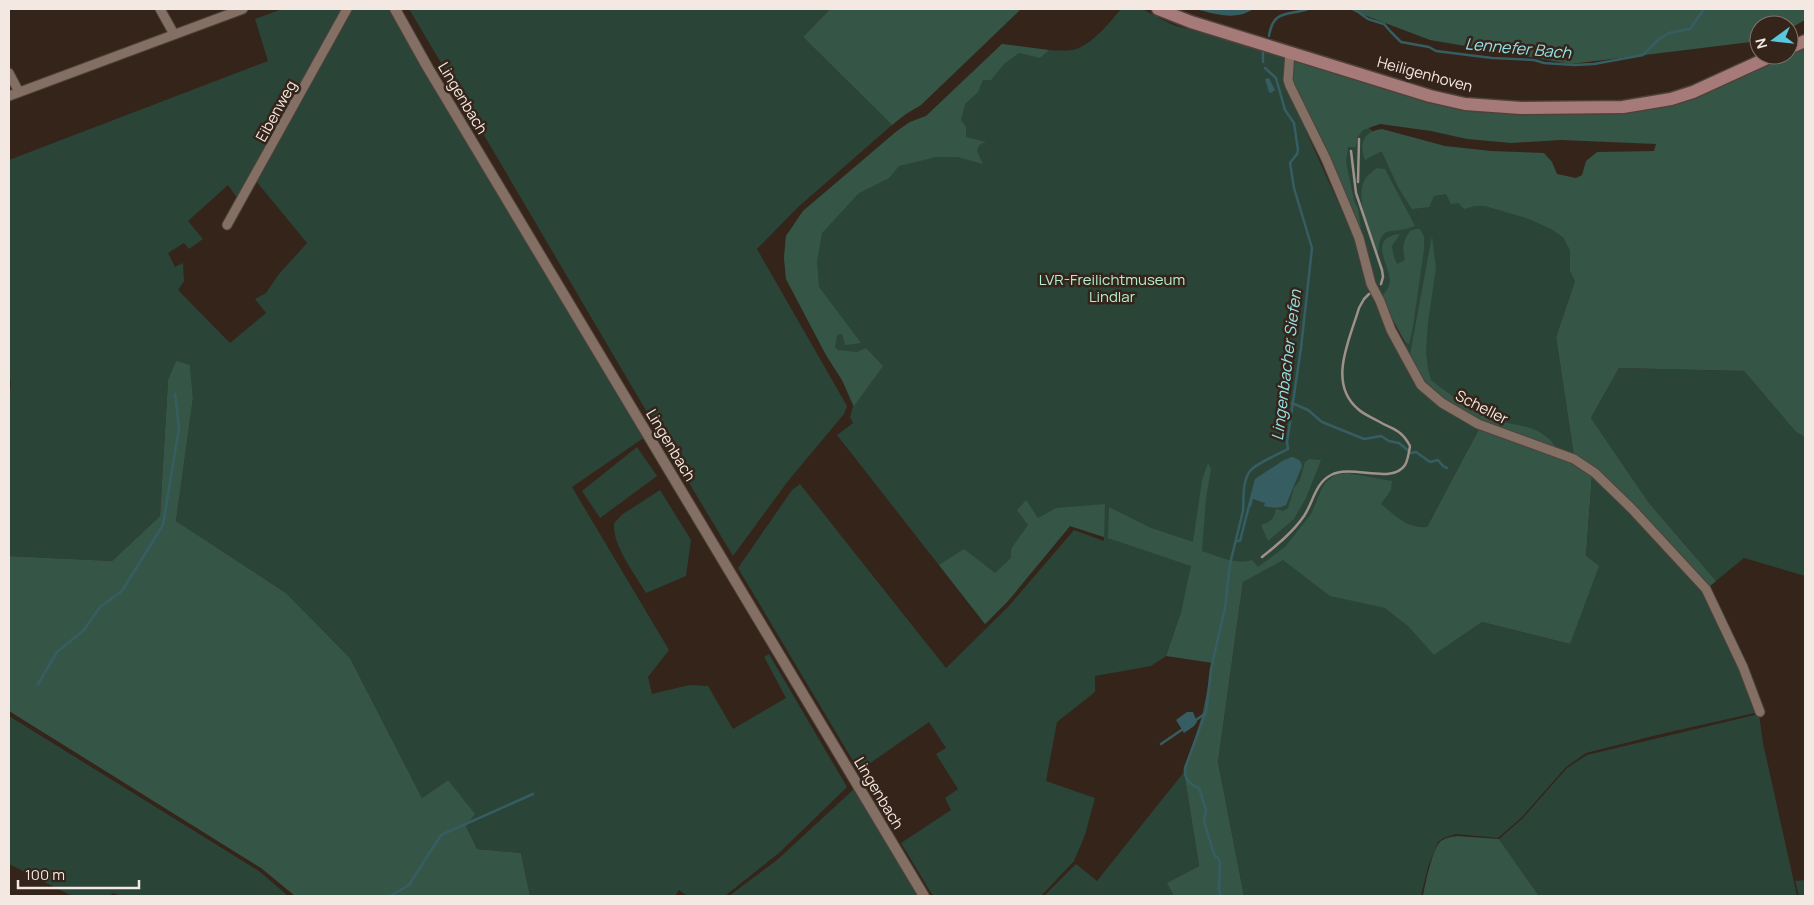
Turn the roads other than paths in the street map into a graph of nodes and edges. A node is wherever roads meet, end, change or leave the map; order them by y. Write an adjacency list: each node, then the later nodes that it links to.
1 (160, 9): 6 (street)
2 (243, 9): 6 (street)
3 (347, 9): 12 (street, Eibenweg)
4 (395, 9): 14 (street, Lingenbach)
5 (1158, 9): 7 (main road, Heiligenhoven)
6 (174, 34): 10 (street)
7 (1290, 52): 8 (main road, Heiligenhoven); 13 (street, Scheller)
8 (1752, 65)
9 (9, 73): 10 (street)
10 (19, 92): 11 (street)
11 (9, 96)
12 (227, 226)
13 (1760, 712)
14 (924, 896)

